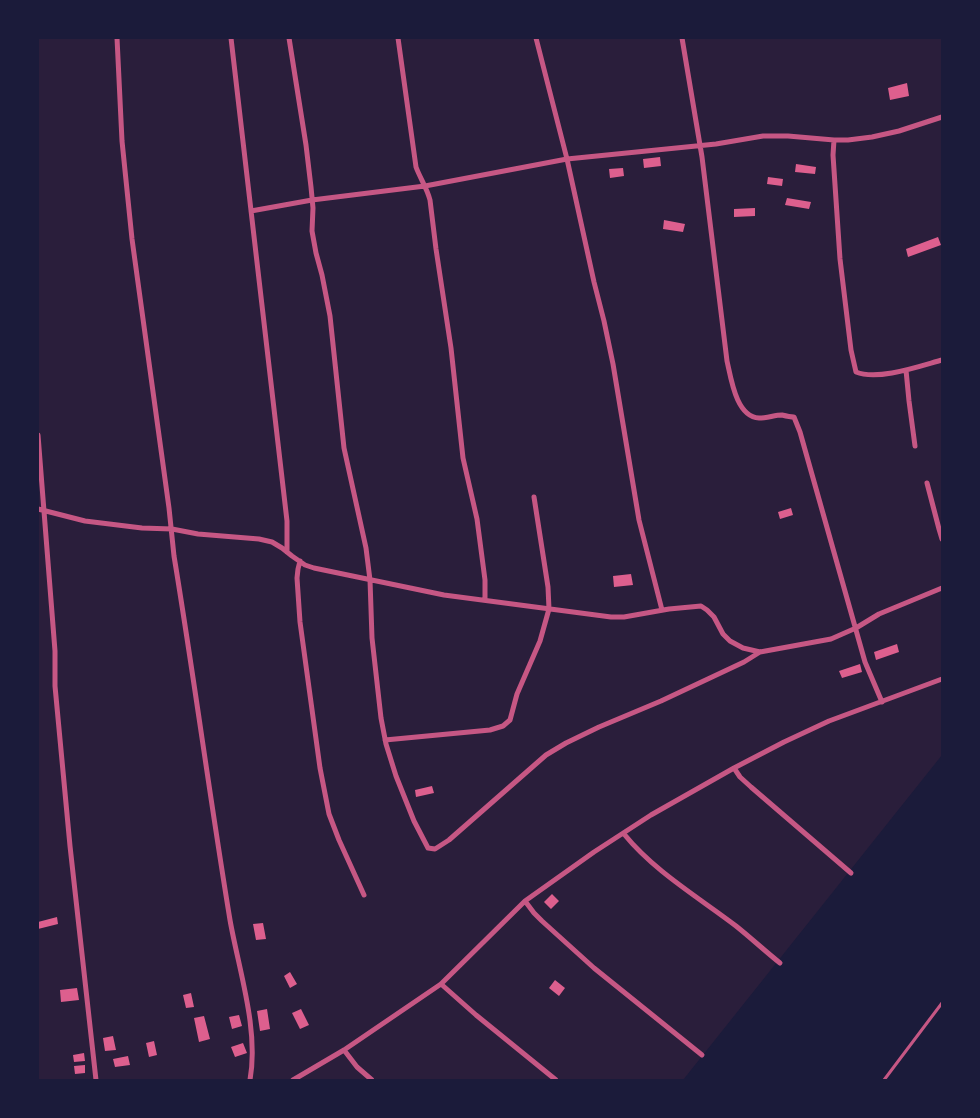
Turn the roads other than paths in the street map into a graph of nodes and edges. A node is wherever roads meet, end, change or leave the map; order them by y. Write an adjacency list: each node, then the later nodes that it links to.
1 (117, 38): 22 (street)
2 (231, 38): 13 (street)
3 (289, 38): 12 (street)
4 (398, 38): 11 (street)
5 (536, 38): 10 (street)
6 (682, 38): 9 (street)
7 (942, 117): 8 (street)
8 (834, 140): 9 (street); 15 (street)
9 (700, 145): 10 (street); 31 (street)
10 (567, 159): 11 (street); 30 (street)
11 (424, 186): 12 (street); 28 (street)
12 (312, 200): 13 (street); 26 (street)
13 (252, 210): 24 (street)
14 (942, 360): 15 (street)
15 (906, 370): 17 (street)
16 (38, 435): 21 (street)
17 (915, 446)
18 (927, 484): 23 (street)
19 (534, 497): 29 (street)
20 (38, 509): 21 (street)
21 (44, 510): 22 (street); 46 (street)
22 (172, 530): 24 (street); 47 (street)
23 (942, 539)
24 (288, 552): 25 (street)
25 (300, 561): 26 (street); 39 (street)
26 (370, 580): 28 (street); 35 (street)
27 (942, 588): 31 (street)
28 (485, 600): 29 (street)
29 (549, 609): 30 (street); 35 (street)
30 (662, 610): 32 (street)
31 (856, 628): 32 (street); 34 (street)
32 (760, 652): 35 (street)
33 (942, 679): 34 (street)
34 (882, 702): 36 (street)
35 (385, 740)
36 (734, 768): 37 (street); 38 (street)
37 (624, 834): 40 (street); 41 (street)
38 (851, 873)
39 (364, 895)
40 (525, 901): 42 (street); 45 (street)
41 (780, 963)
42 (441, 984): 44 (street); 50 (street)
43 (942, 1003): 51 (lane)
44 (344, 1050): 48 (street); 49 (street)
45 (702, 1055)
46 (96, 1080)
47 (250, 1080)
48 (293, 1080)
49 (372, 1080)
50 (556, 1080)
51 (884, 1080)

